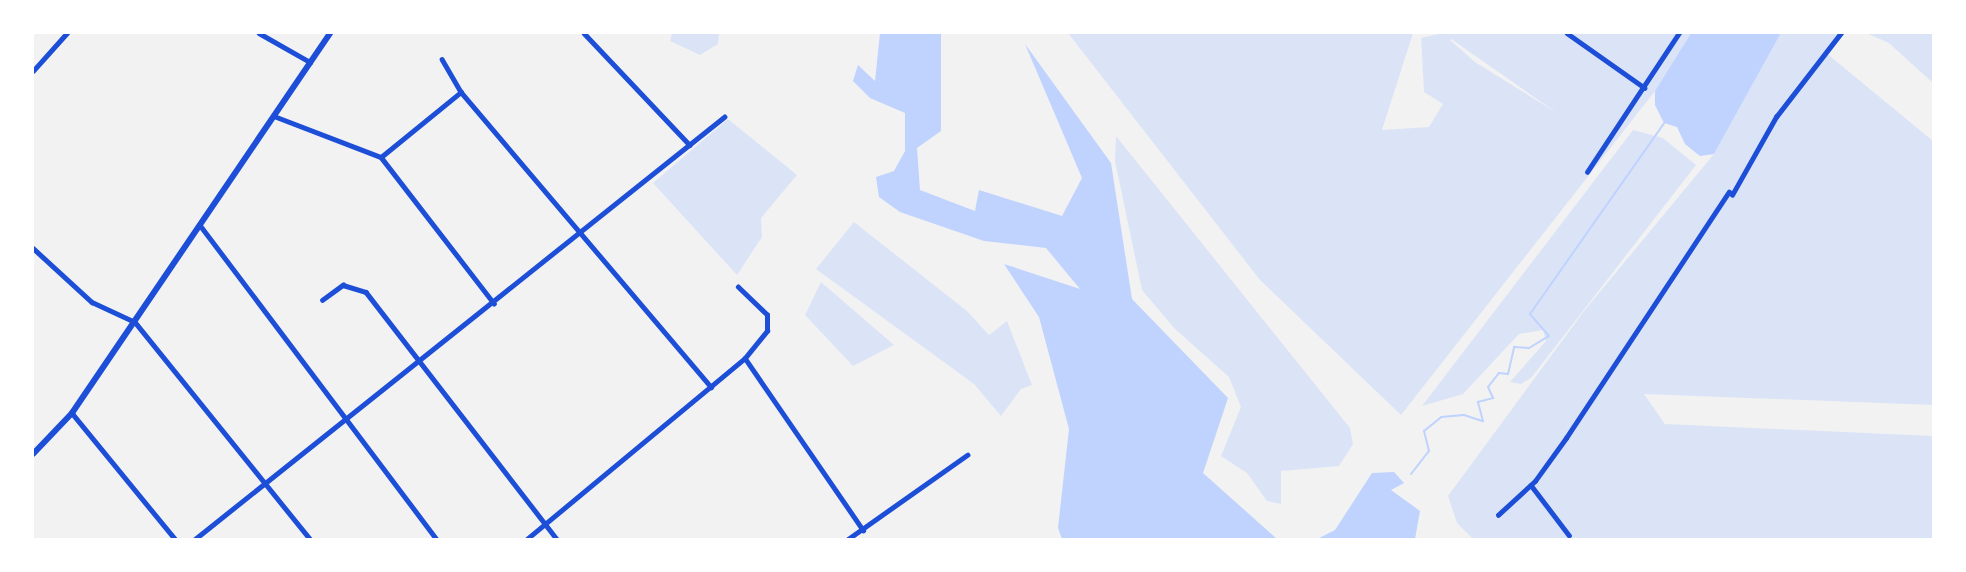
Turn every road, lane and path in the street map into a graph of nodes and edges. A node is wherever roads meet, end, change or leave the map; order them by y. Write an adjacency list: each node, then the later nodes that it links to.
1 (67, 33): 10 (street)
2 (260, 33): 9 (street)
3 (330, 33): 9 (main road)
4 (584, 33): 15 (street)
5 (1567, 33): 11 (street)
6 (1678, 33): 11 (street)
7 (1840, 33): 33 (street)
8 (442, 59): 12 (street)
9 (310, 62): 13 (main road)
10 (33, 70)
11 (1645, 88): 17 (street)
12 (461, 92): 16 (street); 19 (street)
13 (274, 116): 16 (street); 18 (main road)
14 (723, 117): 15 (street)
15 (690, 145): 19 (street)
16 (381, 157): 23 (street)
17 (1587, 172)
18 (200, 225): 24 (main road); 29 (street)
19 (583, 233): 23 (street); 27 (street)
20 (33, 248): 24 (street)
21 (738, 286): 25 (street)
22 (322, 300): 26 (street)
23 (494, 303): 26 (street)
24 (135, 322): 28 (main road); 32 (street)
25 (745, 358): 27 (street); 36 (street)
26 (418, 361): 29 (street); 35 (street)
27 (711, 387): 35 (street)
28 (72, 413): 30 (main road); 38 (street)
29 (345, 421): 32 (street); 41 (street)
30 (33, 454)
31 (967, 455): 36 (street)
32 (265, 482): 39 (street); 40 (street)
33 (1532, 485): 34 (street); 37 (street)
34 (1498, 515)
35 (545, 525): 42 (street); 43 (street)
36 (863, 530): 44 (street)
37 (1569, 535)
38 (175, 539)
39 (195, 539)
40 (310, 539)
41 (436, 539)
42 (527, 539)
43 (557, 539)
44 (848, 539)

